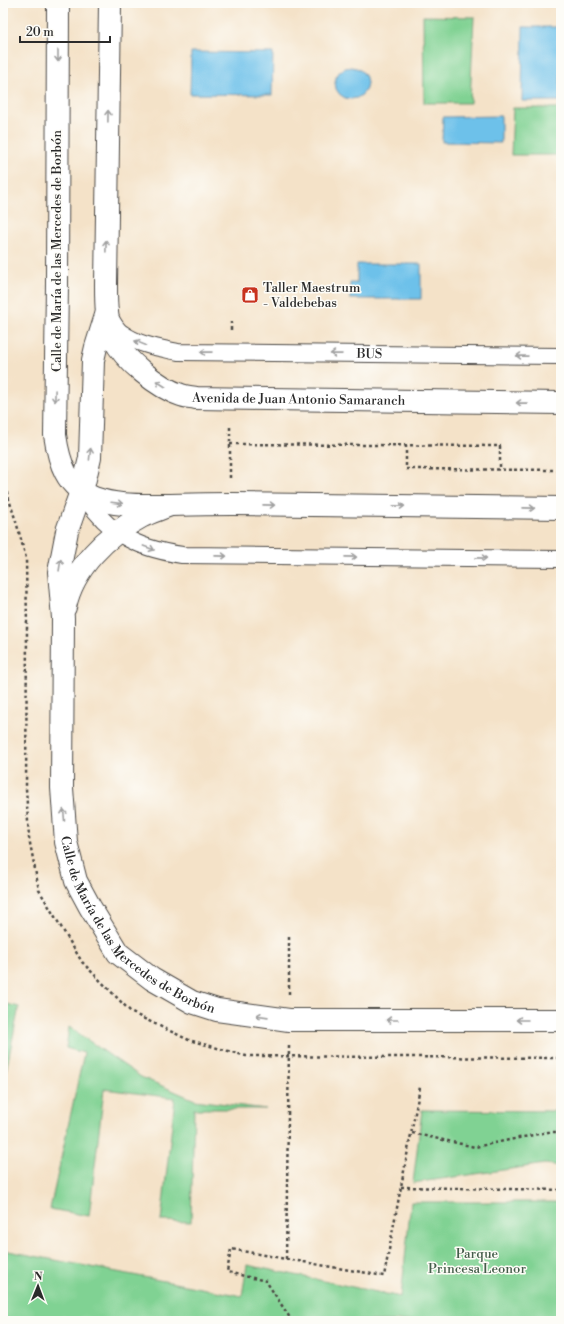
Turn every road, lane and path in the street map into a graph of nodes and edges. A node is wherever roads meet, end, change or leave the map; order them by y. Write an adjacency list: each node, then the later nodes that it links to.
1 (58, 3): 14 (street, Calle de María de las Mercedes de Borbón, one-way to 14)
2 (110, 3): 3 (street, Avenida de Juan Antonio Samaranch, one-way to 2)
3 (107, 312): 5 (lane, BUS, one-way to 3); 7 (street, Avenida de Juan Antonio Samaranch, one-way to 3); 14 (street, Calle de María de las Mercedes de Borbón, one-way to 3)
4 (231, 322): 5 (path)
5 (231, 352): 6 (lane, BUS, one-way to 5)
6 (561, 356)
7 (230, 399): 8 (street, Avenida de Juan Antonio Samaranch, one-way to 7); 9 (path)
8 (561, 403)
9 (230, 444): 10 (path); 15 (path)
10 (406, 445): 11 (path); 11 (path)
11 (500, 470): 12 (path)
12 (561, 470)
13 (3, 480): 25 (path)
14 (81, 491): 16 (street, one-way to 16); 18 (lane); 20 (street, Calle de María de las Mercedes de Borbón, one-way to 14)
15 (230, 504): 16 (street); 17 (street, one-way to 17)
16 (170, 505): 18 (street)
17 (561, 508)
18 (118, 533): 19 (lane, one-way to 19); 20 (street)
19 (561, 559)
20 (63, 618): 23 (street, Calle de María de las Mercedes de Borbón, one-way to 20)
21 (290, 936): 22 (path)
22 (289, 996)
23 (561, 1020)
24 (289, 1042): 25 (path)
25 (289, 1056): 26 (path); 32 (path)
26 (561, 1058)
27 (420, 1087): 28 (path)
28 (412, 1132): 29 (path); 30 (path)
29 (561, 1132)
30 (401, 1187): 31 (path); 32 (path)
31 (561, 1190)
32 (286, 1260): 33 (path)
33 (292, 1321)

